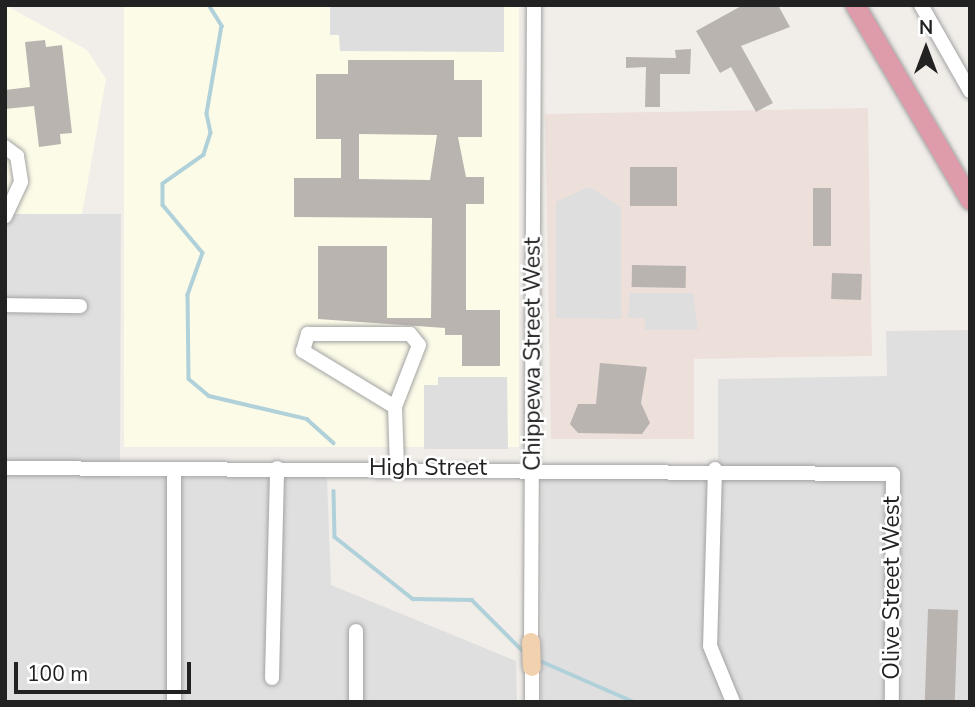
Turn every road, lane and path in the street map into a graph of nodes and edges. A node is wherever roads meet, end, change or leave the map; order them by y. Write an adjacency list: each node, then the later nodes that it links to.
1 (534, 5): 11 (street, Chippewa Street West)
2 (856, 5): 6 (highway)
3 (921, 5): 4 (street)
4 (970, 91)
5 (11, 152): 7 (street)
6 (970, 200)
7 (5, 217)
8 (5, 305): 9 (street)
9 (80, 306)
10 (396, 408): 10 (street); 14 (street)
11 (533, 467): 14 (street, High Street); 15 (street, High Street); 19 (street, Chippewa Street West)
12 (5, 468): 16 (street, High Street)
13 (277, 468): 14 (street, High Street); 16 (street, High Street); 21 (street)
14 (397, 468)
15 (715, 469): 17 (street, High Street); 25 (street)
16 (174, 470): 22 (street)
17 (893, 474): 26 (street, Olive Street West)
18 (356, 631): 23 (street)
19 (531, 642): 20 (main road, Chippewa Street West)
20 (532, 667): 24 (street, Chippewa Street West)
21 (272, 678)
22 (174, 702)
23 (356, 702)
24 (532, 702)
25 (733, 702)
26 (892, 702)

